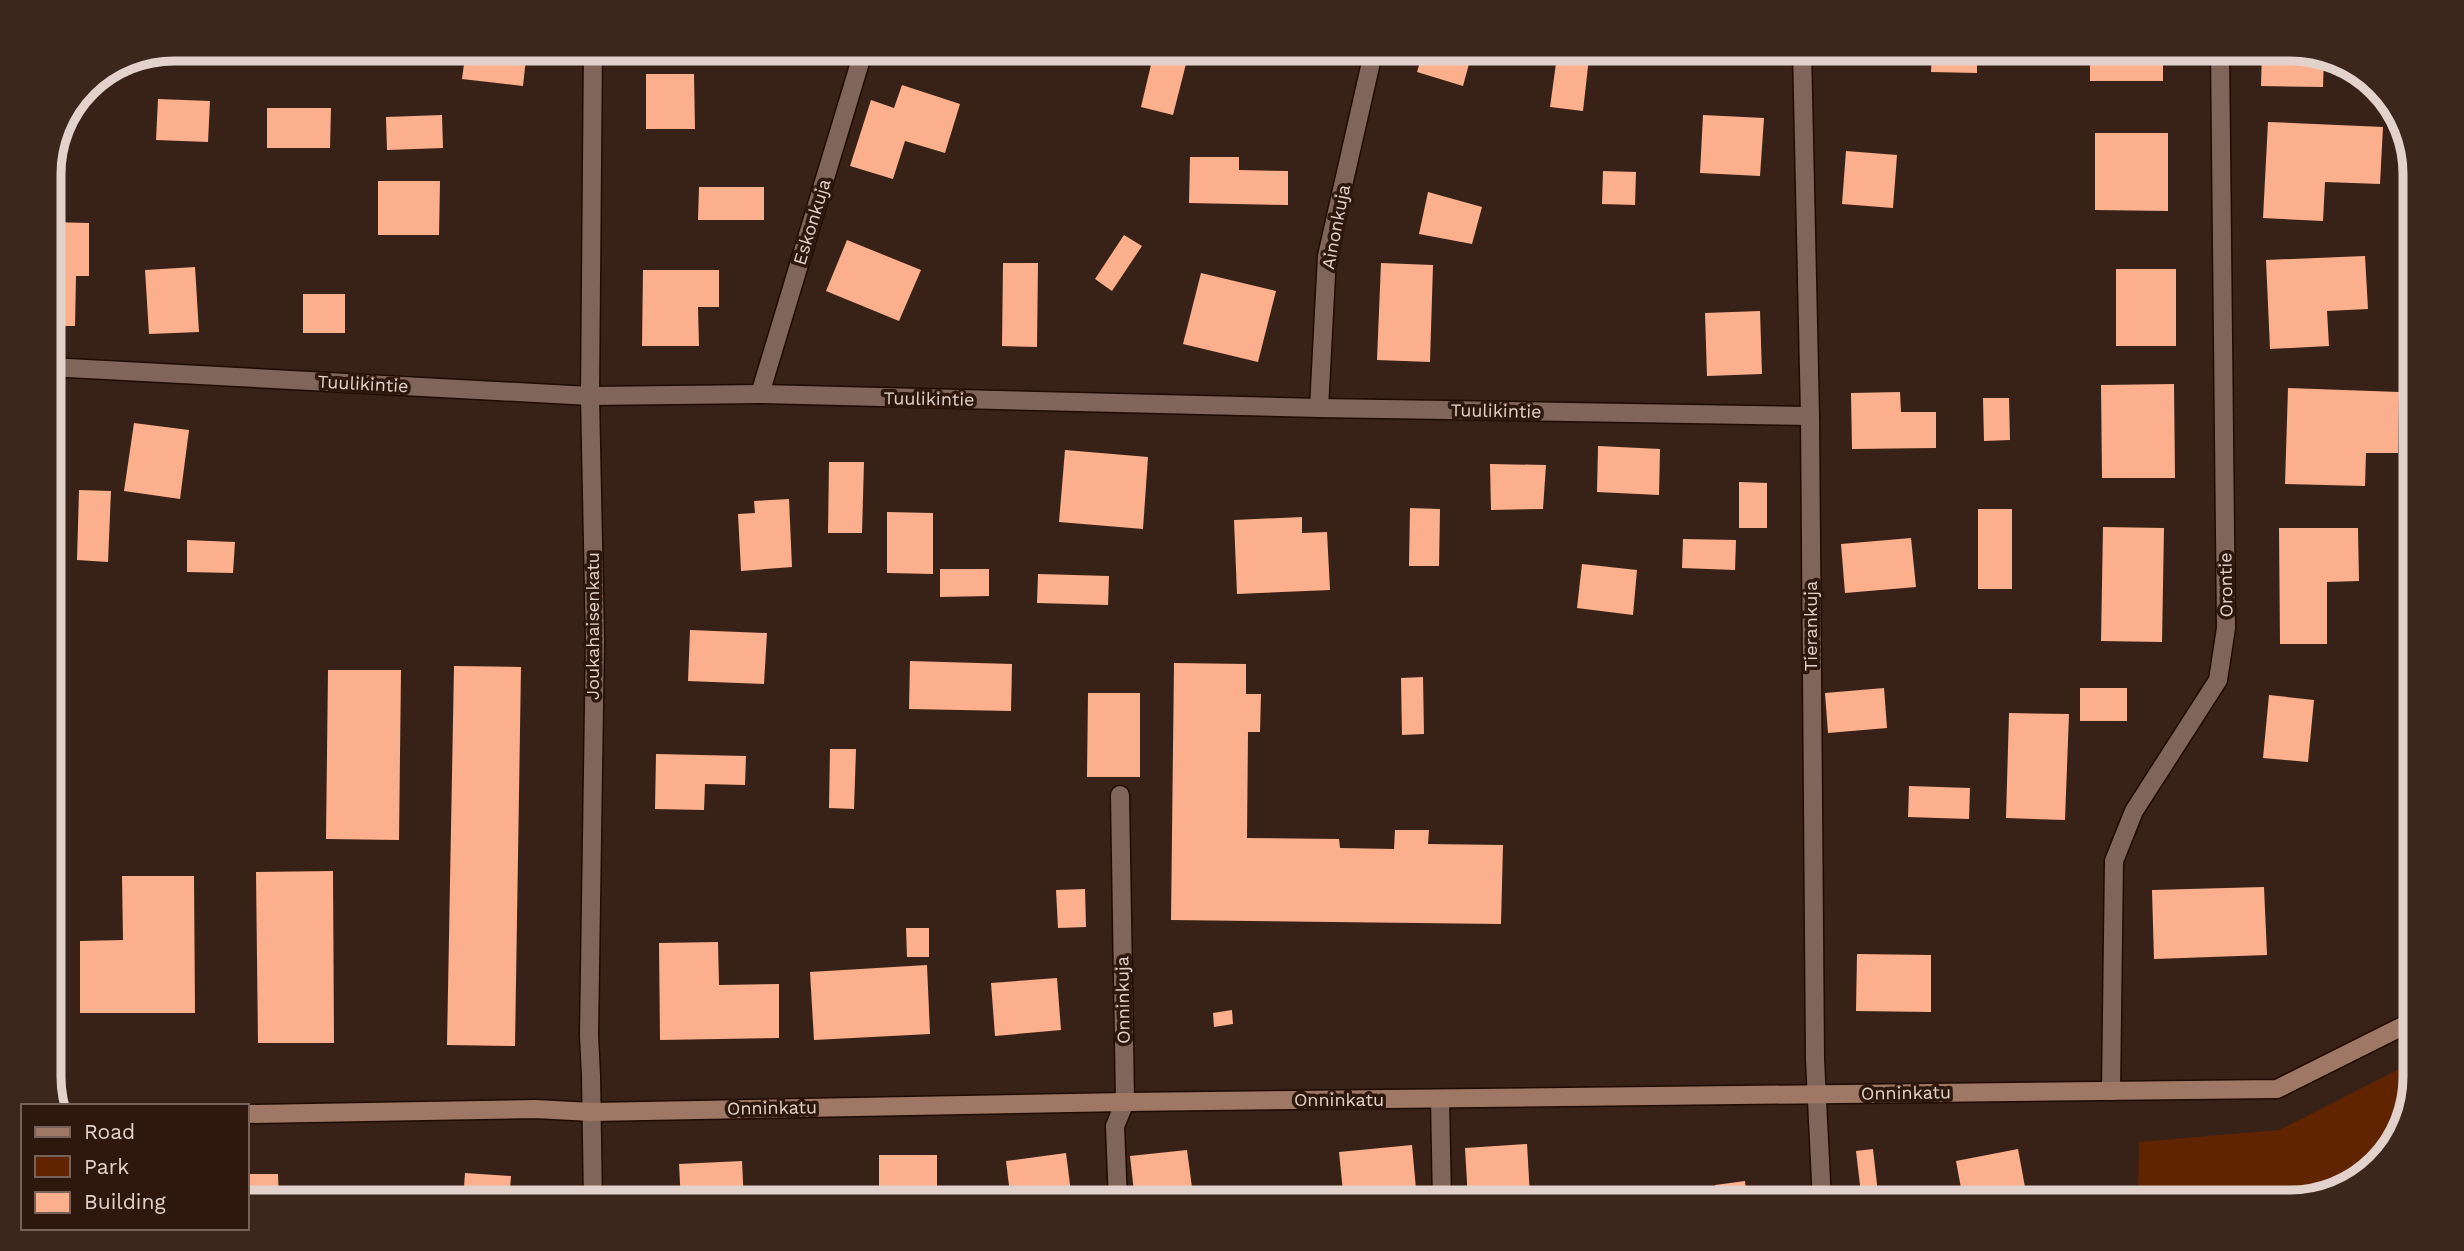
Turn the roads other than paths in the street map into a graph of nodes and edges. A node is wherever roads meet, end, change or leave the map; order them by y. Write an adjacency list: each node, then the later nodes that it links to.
1 (593, 61): 8 (street, Joukahaisenkatu)
2 (860, 61): 7 (street, Eskonkuja)
3 (1371, 61): 9 (street, Ainonkuja)
4 (1801, 61): 10 (street, Tierankuja)
5 (2220, 61): 13 (street, Orontie)
6 (61, 368): 8 (street, Tuulikintie)
7 (760, 394): 8 (street, Tuulikintie); 9 (street, Tuulikintie)
8 (590, 396): 17 (street, Joukahaisenkatu)
9 (1319, 408): 10 (street, Tuulikintie)
10 (1810, 416): 14 (street, Tierankuja)
11 (1120, 795): 16 (street, Onninkuja)
12 (2403, 1026): 13 (street, Onninkatu)
13 (2111, 1091): 14 (street, Onninkatu)
14 (1817, 1094): 15 (street, Onninkatu); 22 (street, Tierankuja)
15 (1440, 1099): 16 (street, Onninkatu); 21 (street)
16 (1125, 1101): 17 (street, Onninkatu); 20 (street, Onninkuja)
17 (592, 1112): 18 (street, Onninkatu); 19 (street, Joukahaisenkatu)
18 (248, 1114)
19 (593, 1190)
20 (1118, 1190)
21 (1441, 1190)
22 (1821, 1190)

